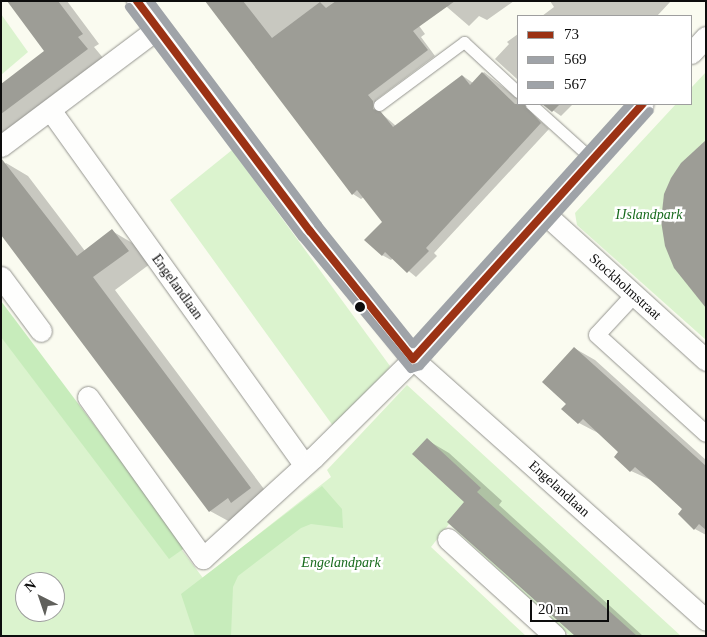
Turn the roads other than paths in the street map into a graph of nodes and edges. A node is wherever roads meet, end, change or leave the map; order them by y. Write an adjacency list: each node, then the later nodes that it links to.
1 (137, 1): 2 (street, Engelandlaan)
2 (158, 29): 9 (street); 16 (street, Engelandlaan)
3 (706, 37): 4 (street)
4 (692, 52)
5 (517, 91): 6 (lane)
6 (379, 105)
7 (532, 105): 11 (lane)
8 (642, 105): 11 (street)
9 (51, 111): 10 (street); 20 (street, Engelandlaan)
10 (1, 146)
11 (592, 159): 12 (street)
12 (544, 212): 14 (street, Stockholmstraat); 16 (street)
13 (1, 276): 15 (street)
14 (634, 295): 17 (street, Stockholmstraat); 19 (street)
15 (41, 332)
16 (413, 358): 20 (street); 22 (street, Engelandlaan)
17 (706, 360)
18 (88, 397): 20 (street)
19 (706, 434)
20 (304, 464)
21 (448, 539): 23 (street)
22 (706, 620)
23 (555, 636)

